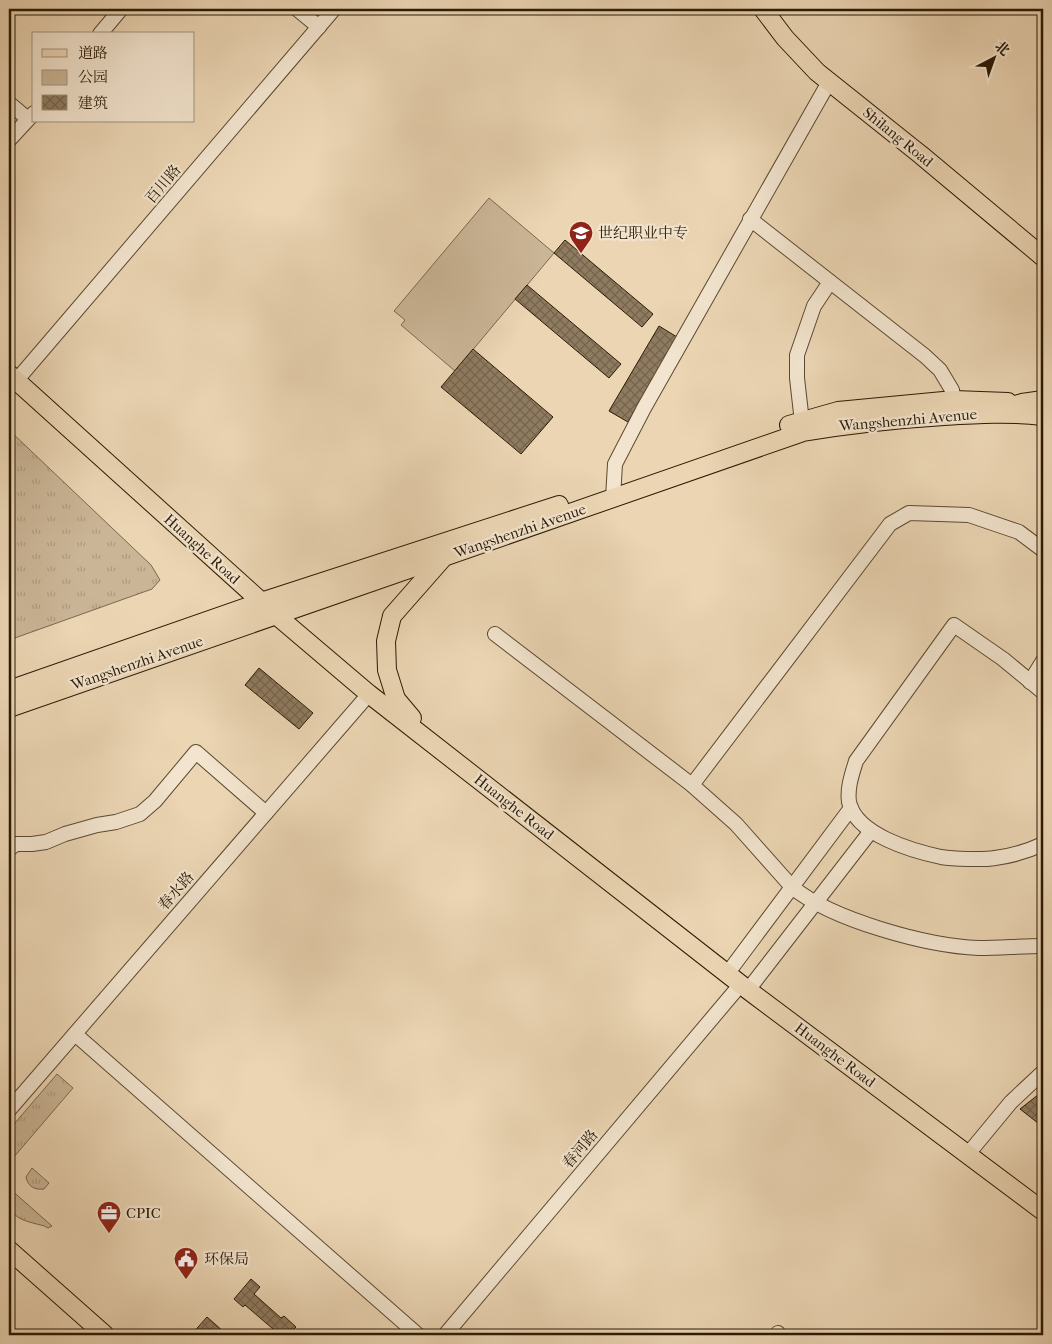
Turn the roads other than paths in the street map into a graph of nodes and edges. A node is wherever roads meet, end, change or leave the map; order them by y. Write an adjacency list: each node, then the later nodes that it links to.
1 (121, 9): 7 (street)
2 (297, 9): 6 (street)
3 (334, 9): 6 (street, 百川路)
4 (762, 9): 8 (main road, Shilang Road)
5 (773, 9): 13 (main road, Shilang Road)
6 (319, 27): 16 (street, 百川路)
7 (102, 32)
8 (828, 82): 12 (street); 14 (main road, Shilang Road)
9 (9, 103): 10 (street)
10 (31, 116): 11 (street)
11 (9, 140)
12 (750, 219): 15 (street); 24 (street)
13 (1043, 250)
14 (1043, 257)
15 (830, 282): 20 (street); 23 (street)
16 (12, 378): 27 (main road, Huanghe Road)
17 (1043, 400): 18 (main road)
18 (1022, 403): 19 (main road); 20 (main road); 21 (main road)
19 (1043, 405)
20 (955, 407): 21 (main road, Wangshenzhi Avenue); 23 (main road, Wangshenzhi Avenue)
21 (989, 413): 22 (main road, Wangshenzhi Avenue)
22 (1043, 416)
23 (802, 426): 24 (main road, Wangshenzhi Avenue)
24 (614, 492): 26 (main road, Wangshenzhi Avenue); 27 (main road)
25 (1043, 550): 37 (street)
26 (444, 557): 28 (main road, Wangshenzhi Avenue); 36 (main road)
27 (261, 602): 28 (main road, Huanghe Road); 32 (main road)
28 (276, 615): 34 (main road, Huanghe Road); 35 (main road, Wangshenzhi Avenue)
29 (495, 634): 37 (street)
30 (1043, 661): 31 (street)
31 (1030, 682): 33 (street); 38 (street)
32 (9, 690)
33 (1043, 692)
34 (369, 694): 36 (main road, Huanghe Road); 39 (street, 春水路)
35 (9, 708)
36 (431, 742): 46 (main road, Huanghe Road)
37 (692, 785): 43 (street)
38 (852, 808): 40 (street); 43 (street)
39 (266, 813): 42 (street); 47 (street, 春水路)
40 (871, 831): 41 (street); 44 (street)
41 (1043, 844)
42 (9, 850)
43 (792, 887): 44 (street); 46 (street)
44 (816, 903): 45 (street); 46 (street)
45 (1043, 946)
46 (739, 983): 50 (main road, Huanghe Road); 57 (street, 春河路)
47 (75, 1034): 49 (street, 春水路); 56 (street)
48 (1043, 1072): 50 (street)
49 (9, 1110)
50 (968, 1154): 51 (main road, Huanghe Road)
51 (1042, 1210)
52 (9, 1250): 55 (main road)
53 (9, 1265): 54 (main road)
54 (87, 1335)
55 (106, 1335)
56 (418, 1335)
57 (445, 1335)

